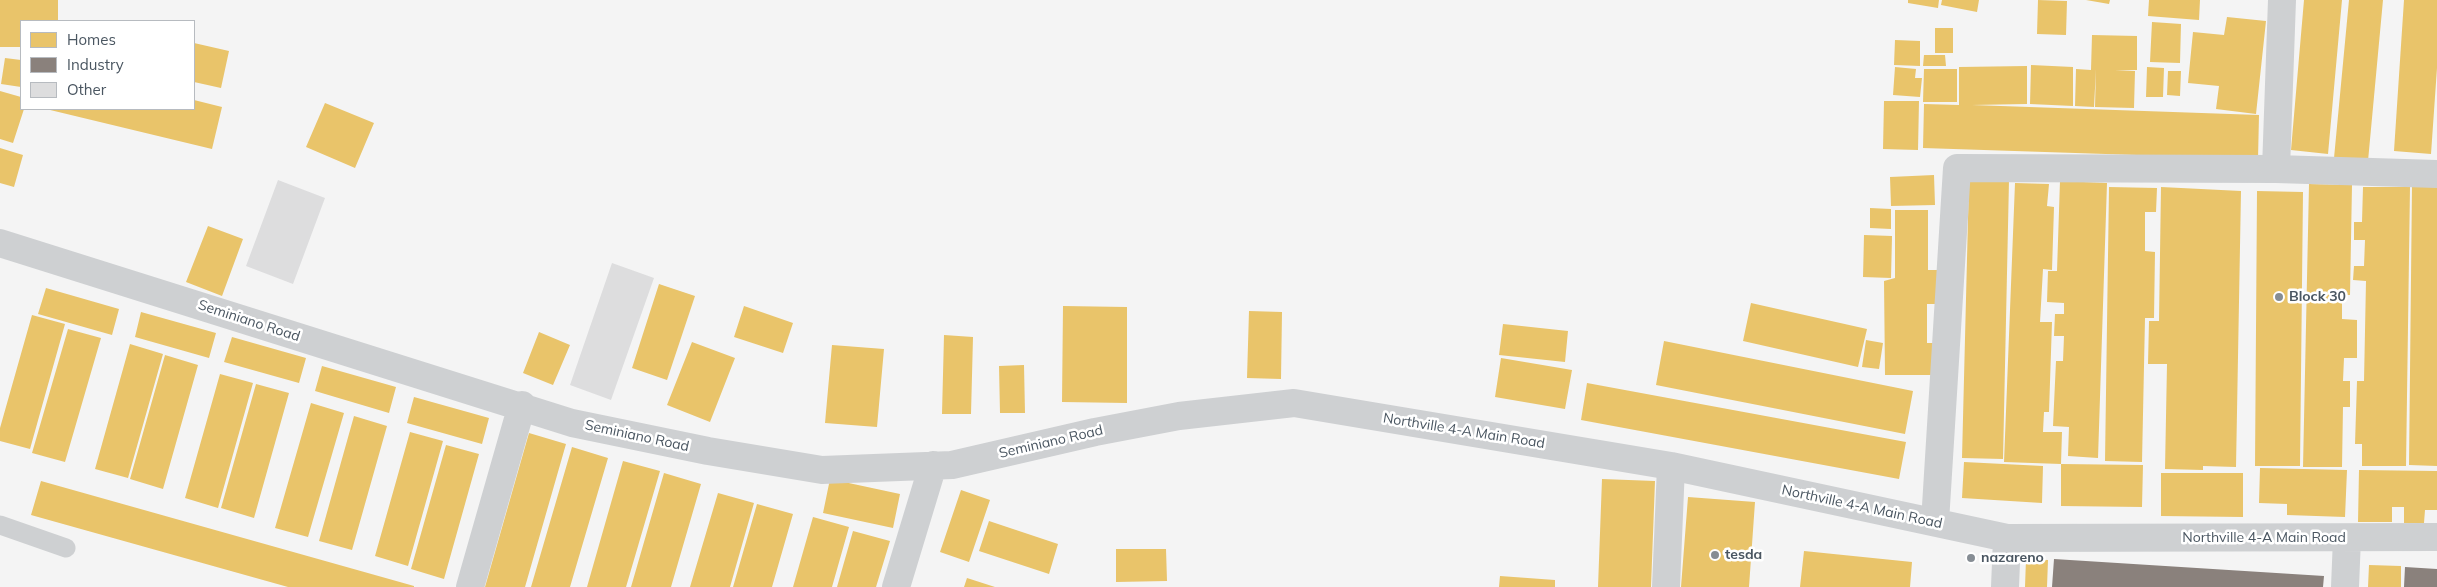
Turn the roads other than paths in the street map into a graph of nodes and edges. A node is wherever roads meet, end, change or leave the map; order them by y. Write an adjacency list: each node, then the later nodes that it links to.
1 (2282, 0): 2 (street)
2 (2276, 169): 3 (street); 9 (street)
3 (2437, 174)
4 (0, 243): 6 (street, Seminiano Road)
5 (1294, 403): 7 (street, Seminiano Road); 8 (street, Northville 4-A Main Road)
6 (522, 406): 7 (street, Seminiano Road); 15 (street)
7 (933, 465): 16 (street)
8 (1671, 466): 9 (street, Northville 4-A Main Road); 17 (street)
9 (1935, 522): 11 (street, Northville 4-A Main Road)
10 (0, 526): 14 (lane)
11 (2007, 538): 12 (street, Northville 4-A Main Road); 18 (street)
12 (2347, 538): 13 (street, Northville 4-A Main Road); 19 (street)
13 (2437, 538)
14 (66, 548)
15 (470, 587)
16 (896, 587)
17 (1666, 587)
18 (2005, 587)
19 (2345, 587)

